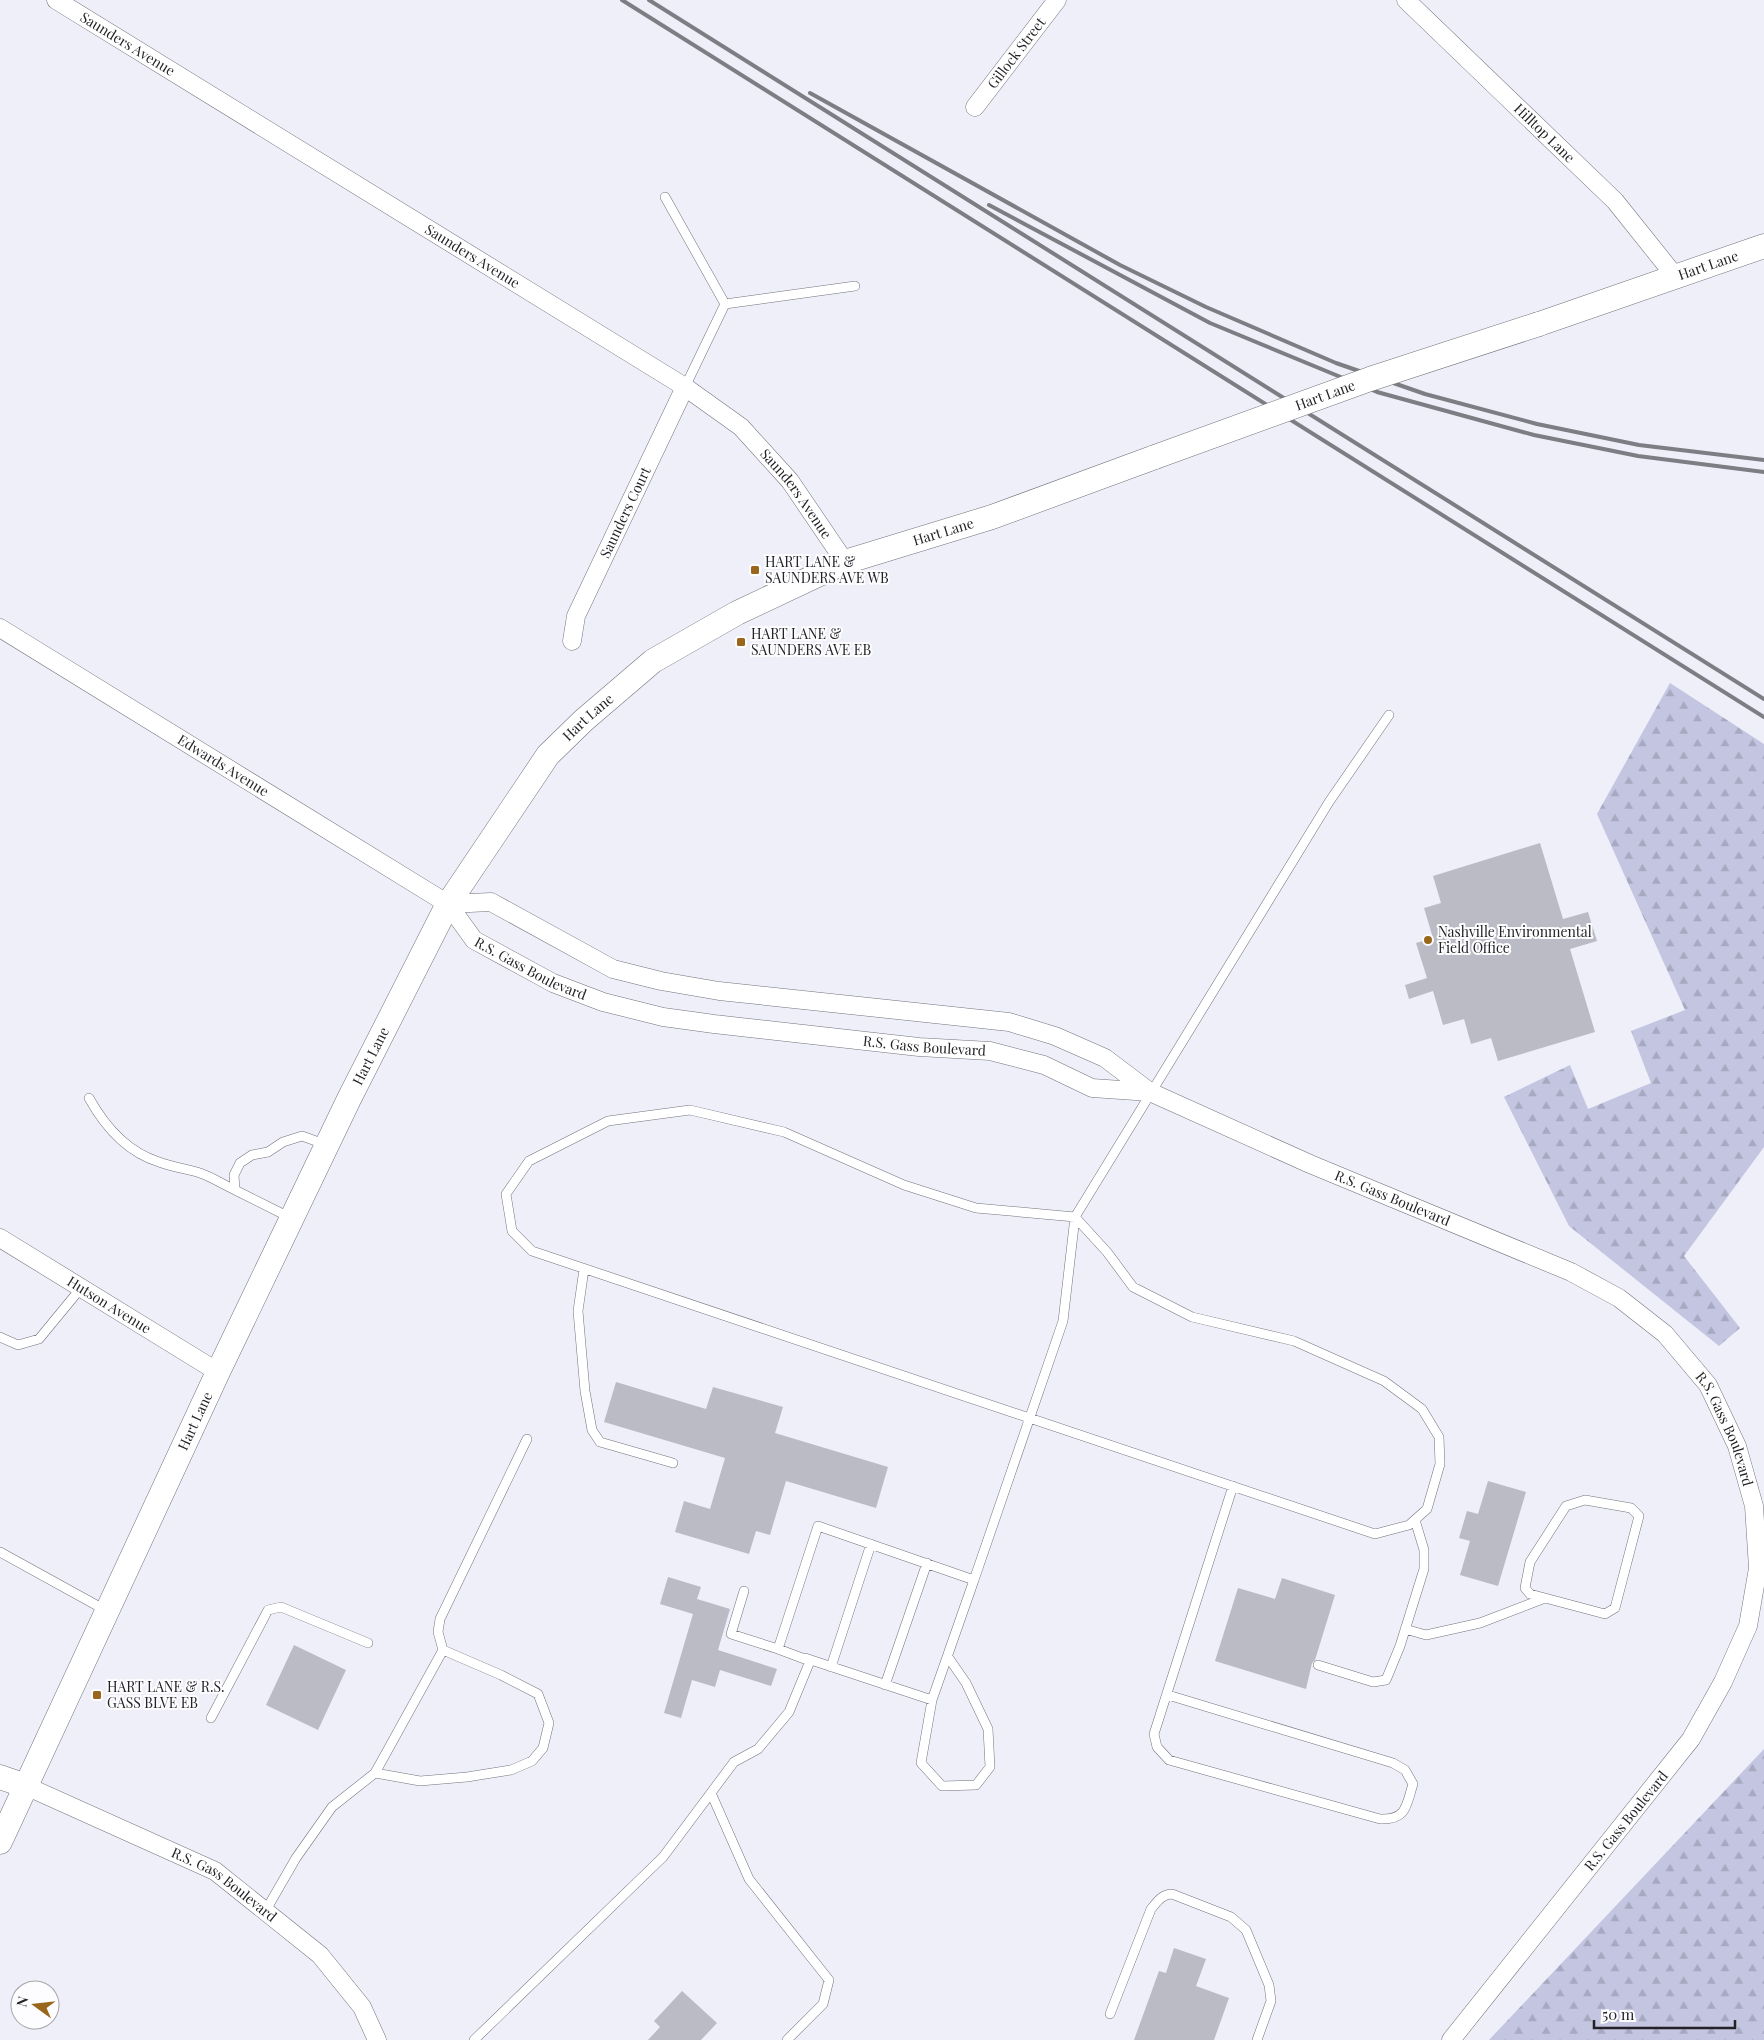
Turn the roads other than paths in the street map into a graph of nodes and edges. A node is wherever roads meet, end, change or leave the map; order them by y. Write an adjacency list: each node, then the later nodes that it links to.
1 (56, 0): 10 (street, Saunders Avenue)
2 (1057, 0): 4 (street, Gillock Street)
3 (1406, 0): 7 (street, Hilltop Lane)
4 (975, 108)
5 (665, 197): 9 (lane)
6 (1764, 246): 7 (main road, Hart Lane)
7 (1676, 276): 11 (main road, Hart Lane, bridge)
8 (855, 286): 9 (lane)
9 (725, 304): 10 (lane)
10 (685, 387): 11 (street, Saunders Avenue); 13 (street, Saunders Court)
11 (845, 562): 15 (main road, Hart Lane)
12 (0, 628): 15 (street, Edwards Avenue)
13 (572, 641)
14 (1389, 715): 16 (lane)
15 (448, 904): 16 (street, R.S. Gass Boulevard); 16 (street, R.S. Gass Boulevard); 18 (main road, Hart Lane)
16 (1150, 1092): 20 (lane); 62 (street, R.S. Gass Boulevard)
17 (88, 1098): 19 (lane)
18 (327, 1145): 19 (lane); 21 (main road, Hart Lane)
19 (235, 1190): 21 (lane)
20 (1075, 1217): 23 (lane); 27 (lane); 31 (lane)
21 (292, 1218): 26 (main road, Hart Lane)
22 (0, 1238): 24 (street, Hutson Avenue)
23 (584, 1269): 27 (lane); 29 (lane)
24 (81, 1288): 25 (lane); 26 (street, Hutson Avenue)
25 (0, 1337)
26 (218, 1372): 38 (main road, Hart Lane)
27 (1031, 1417): 30 (lane); 35 (lane)
28 (527, 1439): 41 (lane)
29 (673, 1463)
30 (1233, 1486): 31 (lane); 48 (lane)
31 (1415, 1520): 39 (lane)
32 (871, 1544): 34 (lane); 42 (lane); 46 (lane)
33 (0, 1552): 38 (lane)
34 (927, 1563): 35 (lane); 47 (lane)
35 (974, 1580): 43 (lane)
36 (744, 1591): 42 (lane)
37 (1545, 1598): 37 (lane); 39 (lane)
38 (107, 1611): 53 (main road, Hart Lane)
39 (1405, 1630): 45 (lane)
40 (368, 1642): 50 (lane)
41 (443, 1650): 51 (lane); 51 (lane)
42 (778, 1650): 44 (lane)
43 (948, 1657): 49 (lane); 49 (lane)
44 (805, 1658): 46 (lane); 54 (lane)
45 (1318, 1665)
46 (832, 1667): 47 (lane)
47 (885, 1685): 49 (lane)
48 (1168, 1695): 48 (lane)
49 (932, 1700)
50 (211, 1718)
51 (375, 1773): 56 (lane)
52 (0, 1777): 53 (main road)
53 (26, 1786): 55 (main road, Hart Lane); 56 (street, R.S. Gass Boulevard)
54 (711, 1793): 59 (lane); 60 (lane)
55 (0, 1842)
56 (266, 1910): 58 (street, R.S. Gass Boulevard)
57 (1110, 2014): 61 (lane)
58 (377, 2040)
59 (474, 2040)
60 (787, 2040)
61 (1257, 2040)
62 (1451, 2040)

